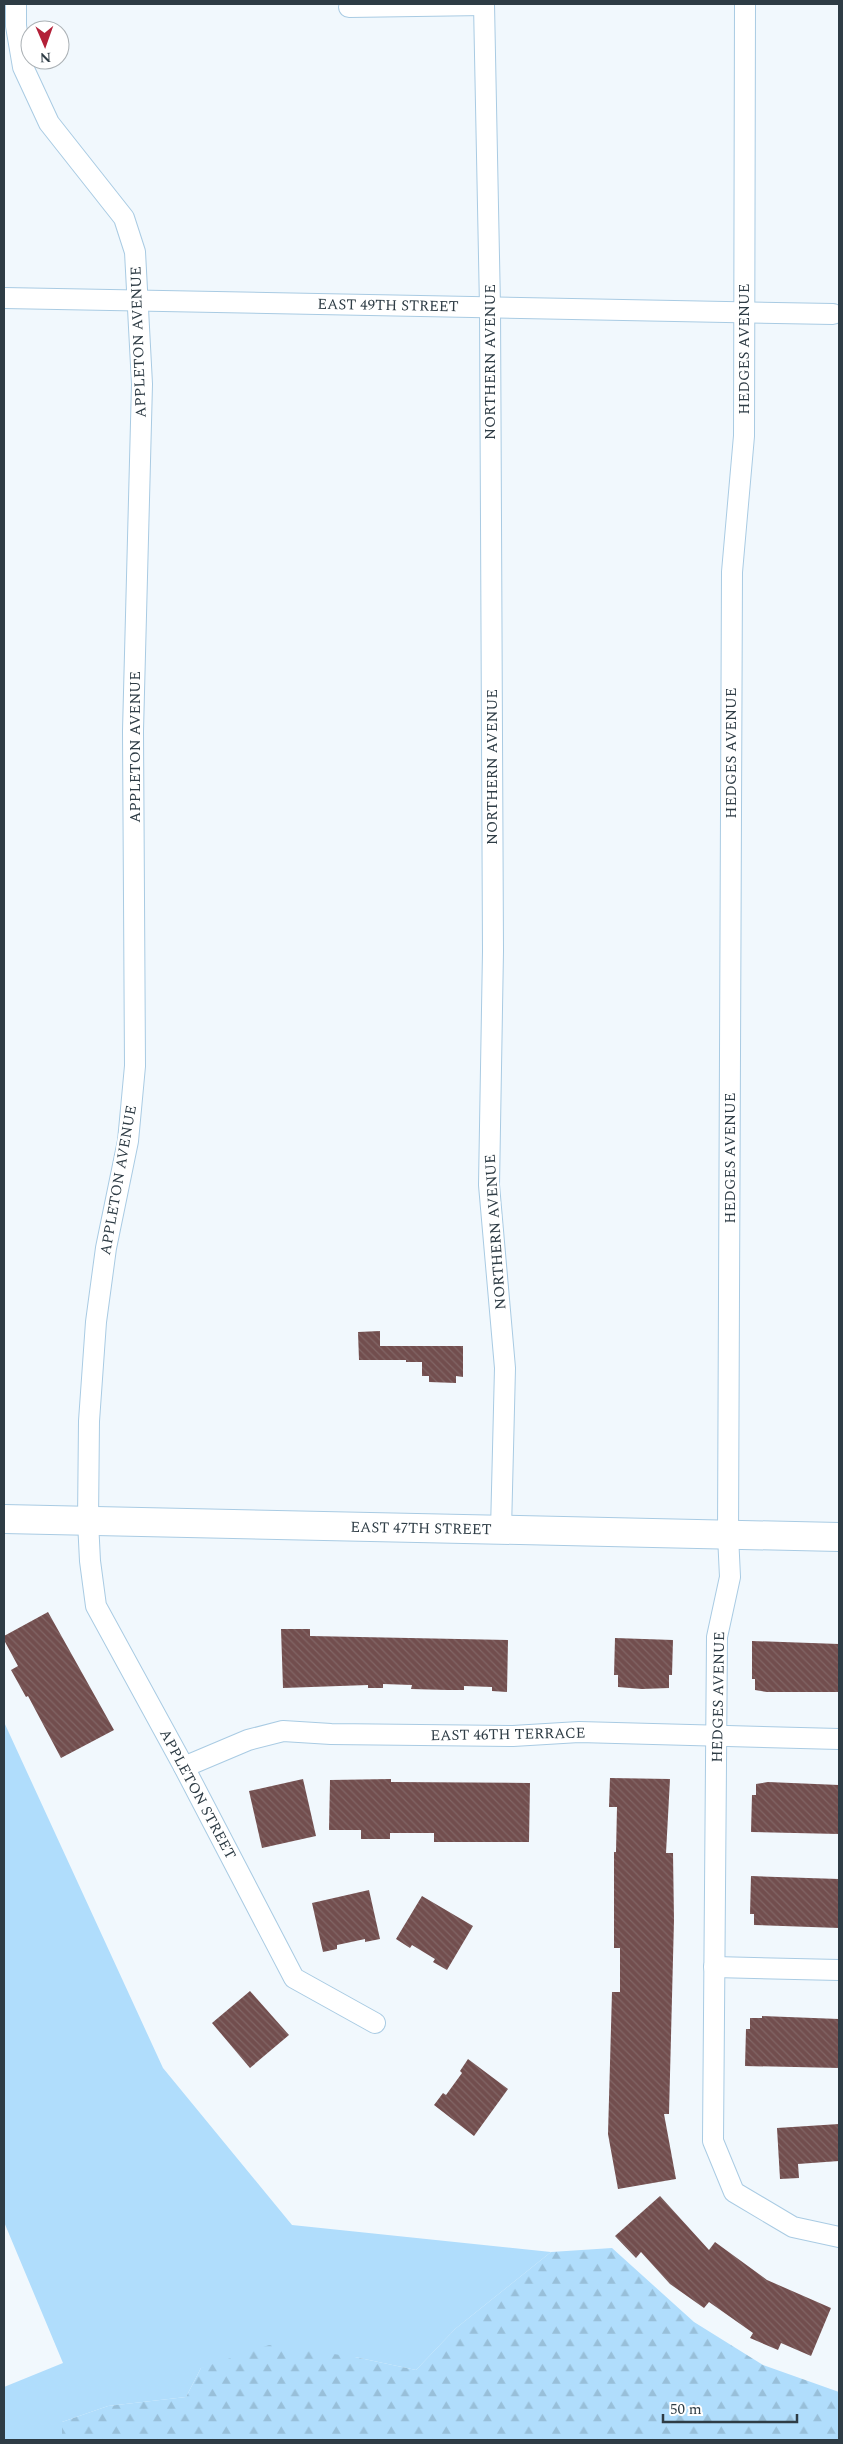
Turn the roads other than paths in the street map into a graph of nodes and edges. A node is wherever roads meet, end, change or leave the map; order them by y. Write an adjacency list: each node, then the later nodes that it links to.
1 (16, 4): 6 (street, APPLETON AVENUE)
2 (484, 4): 4 (street); 7 (street, NORTHERN AVENUE)
3 (745, 4): 8 (street, HEDGES AVENUE)
4 (348, 7)
5 (4, 298): 6 (street, EAST 49TH STREET)
6 (137, 300): 7 (street, EAST 49TH STREET); 11 (street, APPLETON AVENUE)
7 (490, 307): 8 (street, EAST 49TH STREET); 12 (street, NORTHERN AVENUE)
8 (743, 312): 9 (street, EAST 49TH STREET); 13 (street, HEDGES AVENUE)
9 (833, 314)
10 (4, 1519): 11 (main road, EAST 47TH STREET)
11 (88, 1521): 12 (main road, EAST 47TH STREET); 17 (street, APPLETON STREET)
12 (501, 1530): 13 (main road, EAST 47TH STREET)
13 (728, 1535): 14 (main road, EAST 47TH STREET); 15 (street, HEDGES AVENUE)
14 (839, 1537)
15 (717, 1736): 16 (street, EAST 46TH TERRACE); 17 (street, EAST 46TH TERRACE); 18 (street, HEDGES AVENUE)
16 (839, 1739)
17 (184, 1767): 20 (street, APPLETON STREET)
18 (714, 1967): 19 (street); 21 (street, HEDGES AVENUE)
19 (839, 1970)
20 (375, 2023)
21 (839, 2237)

